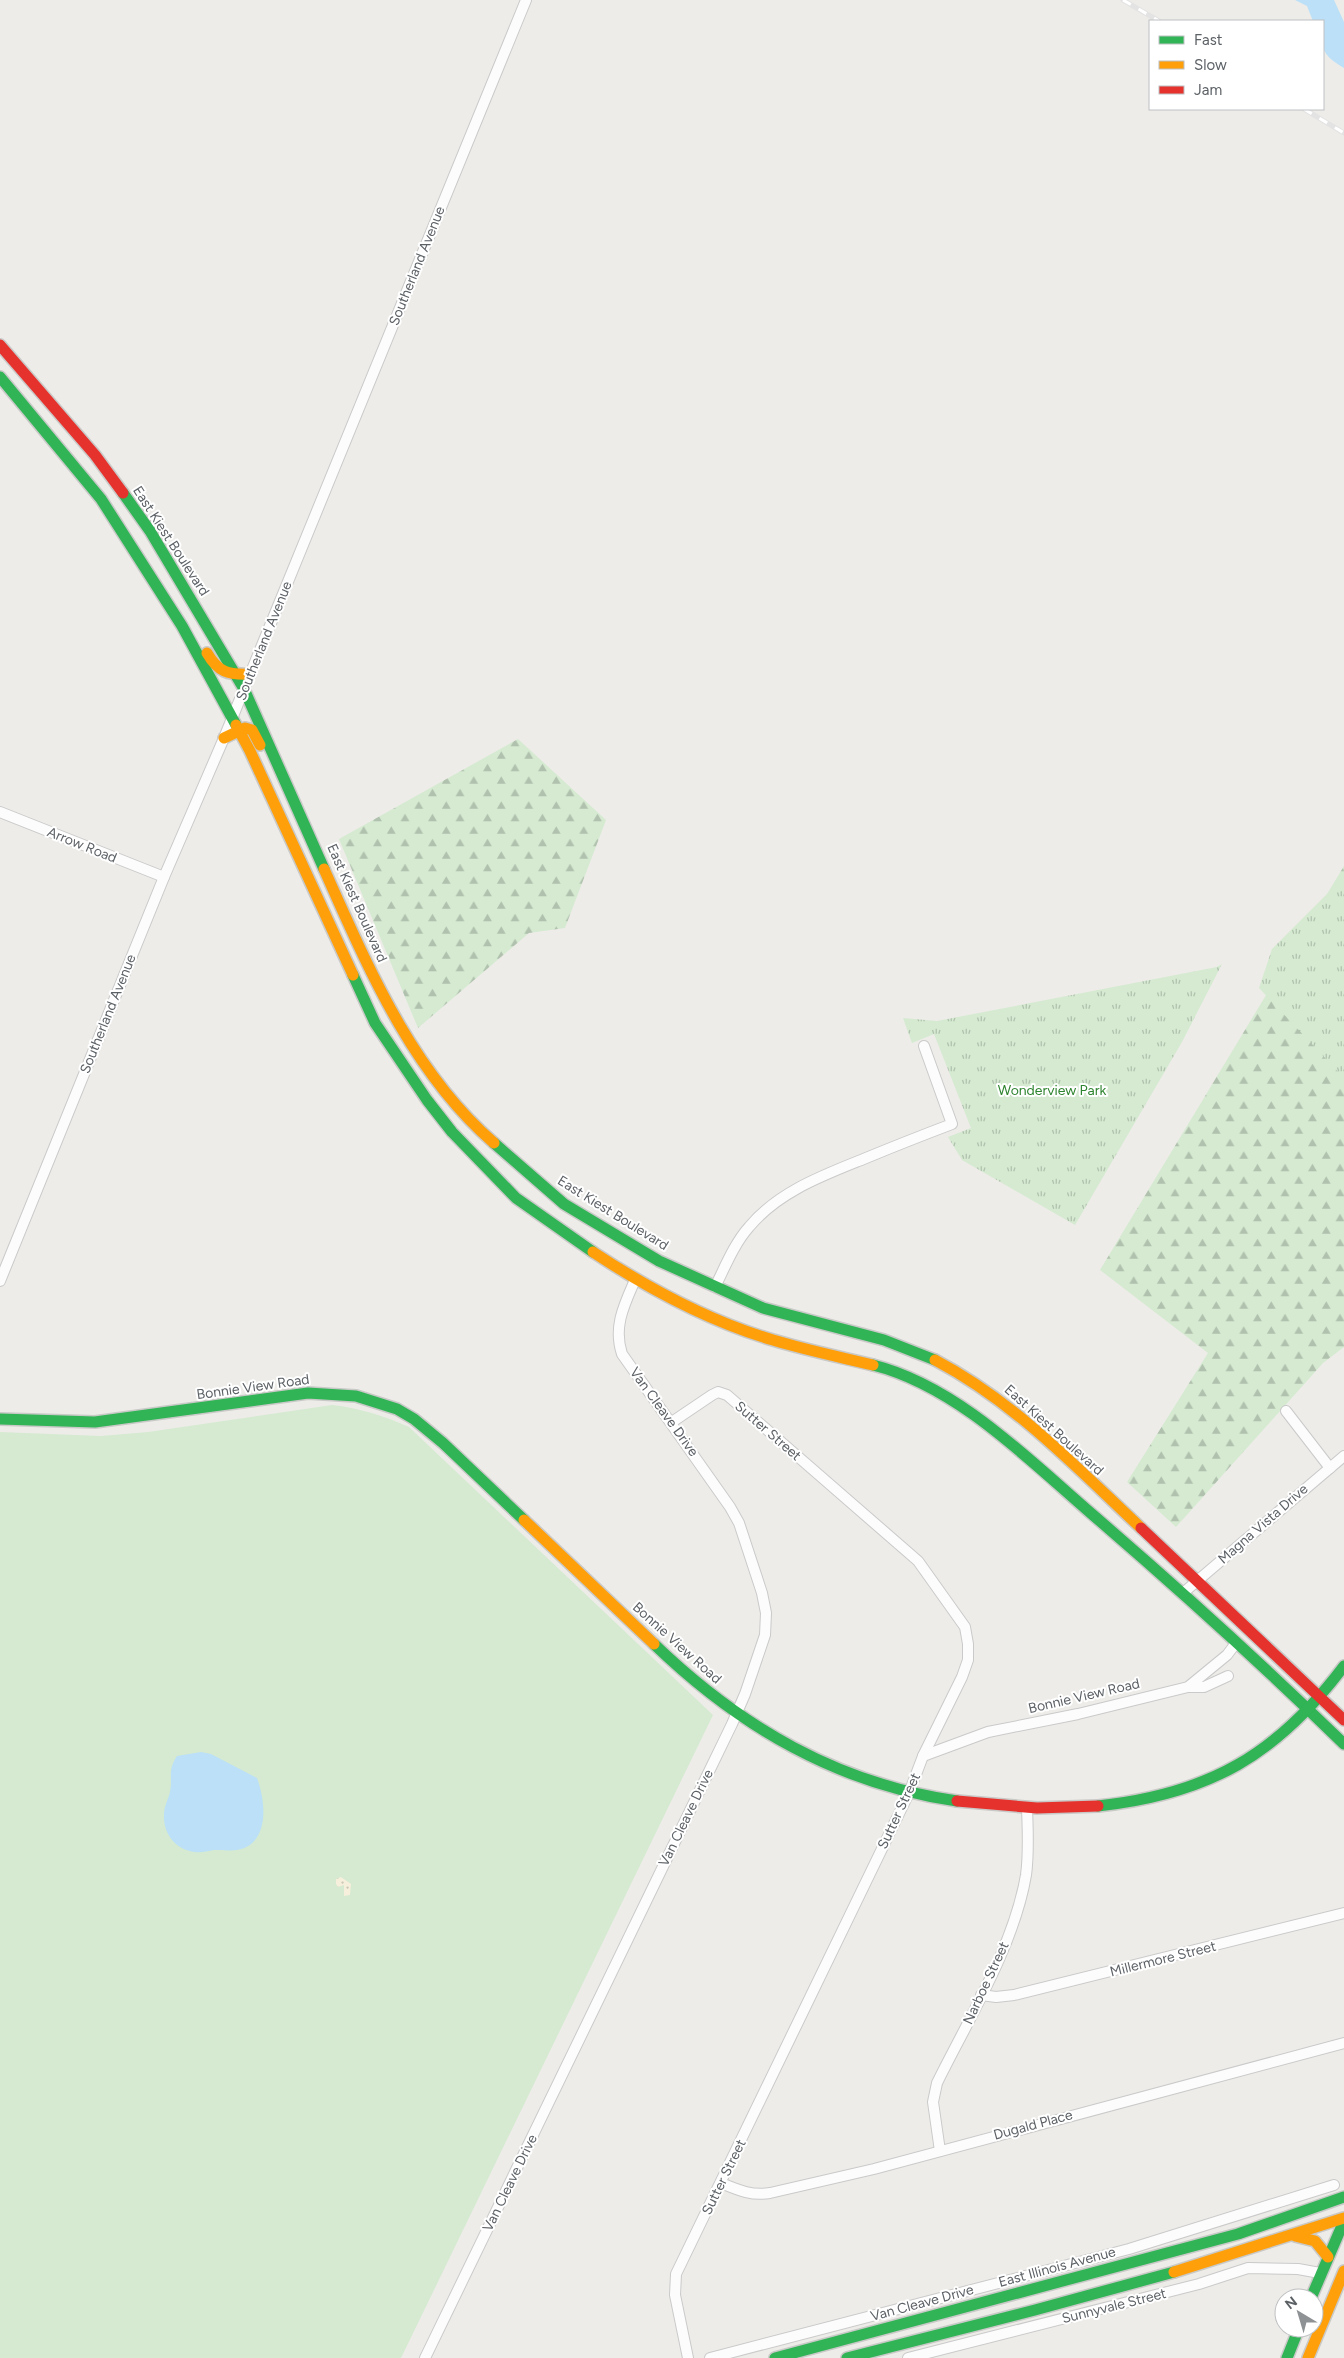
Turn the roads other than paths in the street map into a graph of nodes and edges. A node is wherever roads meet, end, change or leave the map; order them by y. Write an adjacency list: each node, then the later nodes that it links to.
1 (526, 0): 8 (street, Southerland Avenue)
2 (0, 345): 4 (main road, East Kiest Boulevard)
3 (0, 377): 5 (main road)
4 (40, 391): 5 (main road); 7 (main road, East Kiest Boulevard)
5 (24, 406): 6 (main road)
6 (182, 626): 7 (main road); 10 (main road)
7 (236, 674): 8 (main road); 9 (main road, East Kiest Boulevard)
8 (250, 674): 9 (street, Southerland Avenue)
9 (244, 690): 10 (street, Southerland Avenue); 13 (main road, East Kiest Boulevard)
10 (232, 718): 11 (main road); 12 (street, Southerland Avenue)
11 (240, 731): 12 (main road); 13 (main road); 18 (main road)
12 (224, 738): 15 (street, Southerland Avenue)
13 (286, 782): 17 (main road, East Kiest Boulevard)
14 (0, 812): 15 (street, Arrow Road)
15 (164, 877): 20 (street, Southerland Avenue)
16 (924, 1046): 21 (street)
17 (422, 1061): 18 (main road); 21 (main road, East Kiest Boulevard)
18 (407, 1072): 19 (main road)
19 (635, 1280): 24 (street, Van Cleave Drive); 28 (main road)
20 (0, 1281)
21 (715, 1287): 27 (main road, East Kiest Boulevard)
22 (1286, 1411): 26 (street)
23 (0, 1419): 35 (main road, Bonnie View Road)
24 (672, 1422): 35 (street, Van Cleave Drive); 38 (street, Sutter Street)
25 (1344, 1456): 26 (street, Magna Vista Drive)
26 (1330, 1468): 27 (street, Magna Vista Drive)
27 (1197, 1582): 28 (street, Magna Vista Drive); 33 (main road, East Kiest Boulevard)
28 (1182, 1593): 29 (main road)
29 (1236, 1642): 32 (street, Bonnie View Road); 34 (main road)
30 (1344, 1666): 33 (main road, Bonnie View Road)
31 (1228, 1676): 32 (street)
32 (1188, 1687): 38 (street, Bonnie View Road)
33 (1321, 1697): 34 (main road, Bonnie View Road); 36 (main road, East Kiest Boulevard)
34 (1309, 1710): 37 (main road); 40 (main road, Bonnie View Road)
35 (736, 1714): 39 (main road, Bonnie View Road); 59 (street, Van Cleave Drive)
36 (1344, 1720)
37 (1344, 1744)
38 (924, 1756): 39 (street, Sutter Street)
39 (909, 1793): 40 (main road, Bonnie View Road); 45 (street, Sutter Street)
40 (1028, 1809): 42 (street, Narboe Street)
41 (1344, 1912): 42 (street, Millermore Street)
42 (981, 1995): 44 (street, Narboe Street)
43 (1344, 2043): 44 (street, Dugald Place)
44 (940, 2151): 45 (street, Dugald Place)
45 (721, 2183): 60 (street, Sutter Street)
46 (1334, 2185): 61 (street, Van Cleave Drive)
47 (1344, 2197): 54 (main road, East Illinois Avenue)
48 (1344, 2220): 49 (main road); 50 (main road)
49 (1292, 2235): 50 (main road); 55 (main road)
50 (1328, 2257): 52 (main road)
51 (1344, 2271): 58 (main road)
52 (1320, 2273): 53 (main road); 64 (street, Sunnyvale Street)
53 (1315, 2288)
54 (1030, 2290): 55 (main road); 62 (main road, East Illinois Avenue)
55 (1036, 2310): 63 (main road)
56 (1296, 2338): 57 (main road)
57 (1294, 2342): 58 (main road); 65 (main road)
58 (1309, 2354)
59 (425, 2358)
60 (688, 2358)
61 (710, 2358)
62 (775, 2358)
63 (847, 2358)
64 (908, 2358)
65 (1287, 2358)

